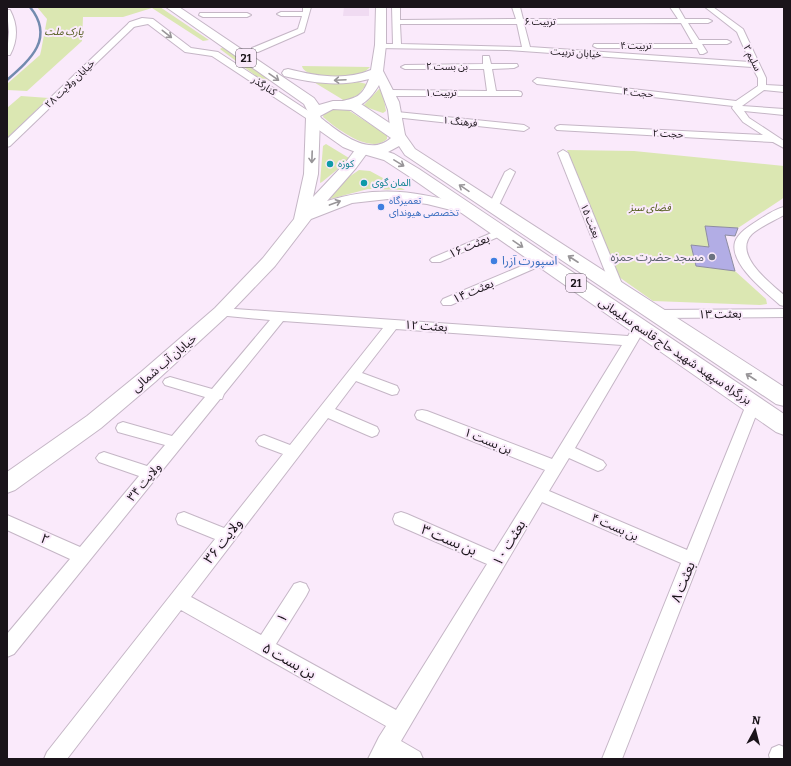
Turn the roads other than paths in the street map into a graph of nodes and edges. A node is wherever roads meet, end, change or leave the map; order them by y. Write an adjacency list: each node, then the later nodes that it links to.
1 (172, 7): 21 (highway, 21)
2 (191, 7): 12 (highway, 21)
3 (381, 7): 22 (main road)
4 (396, 7): 13 (street)
5 (516, 7): 14 (street)
6 (674, 7): 15 (street)
7 (709, 7): 29 (street, سلیم ۲)
8 (307, 10): 11 (street); 26 (street)
9 (7, 12): 27 (street)
10 (247, 14): 12 (street)
11 (281, 14)
12 (203, 15): 26 (highway, 21)
13 (397, 22): 14 (street, تربیت ۶); 23 (street)
14 (520, 22): 15 (street, تربیت ۶); 25 (street)
15 (683, 22): 16 (street, تربیت ۶); 20 (street)
16 (708, 22)
17 (132, 24): 19 (street, one-way to 19); 19 (street); 51 (street, خیابان ولایت ۲۸)
18 (727, 42): 20 (street, تربیت ۴)
19 (195, 44): 21 (street)
20 (697, 44): 25 (street, تربیت ۴); 28 (street)
21 (215, 45): 45 (highway, 21, one-way to 45)
22 (379, 46): 23 (street, خیابان تربیت); 33 (main road)
23 (397, 46): 24 (street, خیابان تربیت)
24 (485, 47): 25 (street, خیابان تربیت); 30 (street)
25 (527, 47): 28 (street, خیابان تربیت)
26 (255, 50): 35 (highway, 21)
27 (7, 53)
28 (705, 61): 29 (street, خیابان تربیت); 34 (street)
29 (756, 65): 37 (street, سلیم ۲)
30 (488, 66): 31 (street); 32 (street, بن بست ۲); 40 (street)
31 (514, 66)
32 (405, 67)
33 (378, 72): 35 (main road, one-way to 35); 39 (main road); 42 (main road)
34 (704, 72)
35 (288, 73): 42 (highway, 21)
36 (537, 81): 43 (street, حجت ۴)
37 (762, 87): 38 (street); 43 (street, سلیم ۲)
38 (784, 89)
39 (391, 93): 40 (street, تربیت ۱); 46 (main road)
40 (492, 94): 41 (street, تربیت ۱)
41 (518, 94)
42 (342, 105): 45 (highway, 21); 49 (highway, 21)
43 (737, 106): 44 (street, حجت ۴); 50 (street)
44 (784, 112)
45 (314, 115): 53 (highway, 21); 59 (main road, خیابان آب شمالی, one-way to 59)
46 (397, 115): 47 (street, فرهنگ ۱); 49 (main road)
47 (524, 128)
48 (560, 128): 50 (street, حجت ۲)
49 (398, 135): 53 (highway, 21); 56 (highway, بزرگراه سپهبد شهید حاج قاسم سلیمانی / 21, one-way to 49)
50 (776, 139): 52 (street)
51 (7, 144)
52 (784, 145)
53 (363, 149): 57 (highway, بزرگراه سپهبد شهید حاج قاسم سلیمانی / 21, one-way to 57); 59 (main road, خیابان آب شمالی)
54 (563, 152): 63 (street, بعثت ۱۵)
55 (510, 172): 56 (street)
56 (493, 207): 63 (highway, بزرگراه سپهبد شهید حاج قاسم سلیمانی / 21, one-way to 56)
57 (467, 209): 59 (main road, one-way to 57); 60 (highway, بزرگراه سپهبد شهید حاج قاسم سلیمانی / 21)
58 (784, 210): 65 (street)
59 (301, 220): 66 (main road, خیابان آب شمالی)
60 (501, 232): 61 (street, بعثت ۱۶); 62 (highway, بزرگراه سپهبد شهید حاج قاسم سلیمانی / 21, one-way to 62)
61 (436, 260)
62 (543, 261): 64 (street, بعثت ۱۴); 71 (highway, بزرگراه سپهبد شهید حاج قاسم سلیمانی / 21)
63 (618, 289): 68 (highway, بزرگراه سپهبد شهید حاج قاسم سلیمانی / 21)
64 (447, 302)
65 (784, 302)
66 (221, 312): 69 (street, بعثت ۱۲); 91 (main road, خیابان آب شمالی)
67 (784, 313): 68 (street, بعثت ۱۳)
68 (656, 314): 76 (highway, بزرگراه سپهبد شهید حاج قاسم سلیمانی / 21, one-way to 68)
69 (280, 316): 70 (street, بعثت ۱۲); 75 (street, ولایت ۳۴)
70 (393, 324): 71 (street, بعثت ۱۲); 72 (street, ولایت ۳۶)
71 (636, 334): 77 (highway, بزرگراه سپهبد شهید حاج قاسم سلیمانی / 21); 85 (street, بعثت ۱۰)
72 (352, 375): 74 (street); 78 (street, ولایت ۳۶)
73 (170, 382): 75 (street)
74 (392, 390)
75 (217, 395): 84 (street, ولایت ۳۴)
76 (784, 398)
77 (754, 405): 80 (highway, بزرگراه سپهبد شهید حاج قاسم سلیمانی / 21); 98 (street, بعثت ۸)
78 (325, 411): 82 (street); 86 (street, ولایت ۳۶)
79 (422, 415): 89 (street, بن بست ۱)
80 (784, 426)
81 (123, 428): 84 (street)
82 (372, 431)
83 (264, 441): 86 (street)
84 (176, 444): 90 (street, ولایت ۳۴)
85 (565, 450): 88 (street); 89 (street, بعثت ۱۰)
86 (293, 452): 96 (street, ولایت ۳۶)
87 (104, 458): 90 (street)
88 (598, 465)
89 (555, 468): 92 (street, بعثت ۱۰)
90 (151, 474): 97 (street, ولایت ۳۴)
91 (7, 484)
92 (539, 494): 98 (street, بن بست ۴); 99 (street, بعثت ۱۰)
93 (184, 518): 96 (street)
94 (401, 519): 99 (street, بن بست ۳)
95 (7, 522): 97 (street, ۲)
96 (227, 537): 101 (street, ولایت ۳۶)
97 (82, 556): 103 (street, ولایت ۳۴)
98 (692, 560): 108 (street, بعثت ۸)
99 (498, 561): 104 (street, بعثت ۱۰)
100 (300, 590): 102 (street, ۱)
101 (178, 599): 102 (street, بن بست ۵); 106 (street, ولایت ۳۶)
102 (264, 646): 104 (street, بن بست ۵)
103 (7, 648)
104 (400, 723): 105 (street, بعثت ۱۰)
105 (382, 752): 107 (street)
106 (54, 759)
107 (413, 759)
108 (612, 759)

